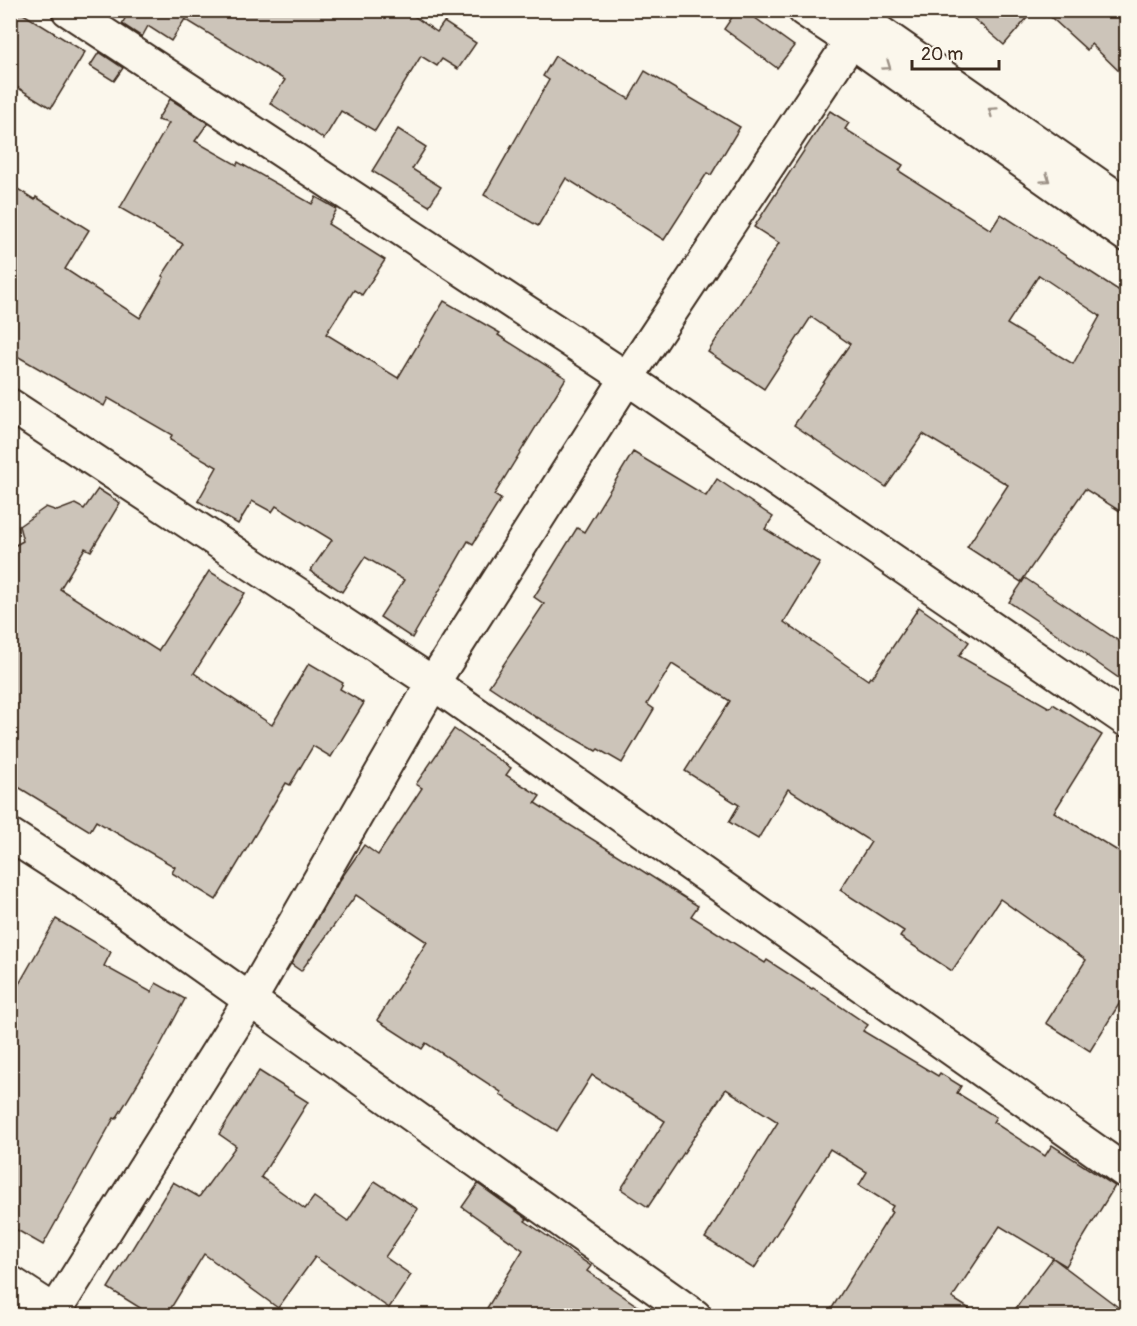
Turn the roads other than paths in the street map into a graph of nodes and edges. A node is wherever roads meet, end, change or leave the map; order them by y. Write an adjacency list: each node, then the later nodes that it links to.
1 (68, 10): 7 (street)
2 (804, 10): 4 (street)
3 (848, 10): 5 (street, one-way to 3)
4 (851, 41): 6 (street, one-way to 6); 7 (street)
5 (1126, 204)
6 (1126, 235)
7 (627, 378): 9 (street); 10 (street)
8 (10, 405): 9 (street)
9 (433, 683): 12 (street); 13 (street)
10 (1126, 720)
11 (10, 835): 12 (street)
12 (250, 1000): 15 (street); 16 (street)
13 (1126, 1172)
14 (10, 1282): 15 (street)
15 (57, 1314)
16 (695, 1316)

